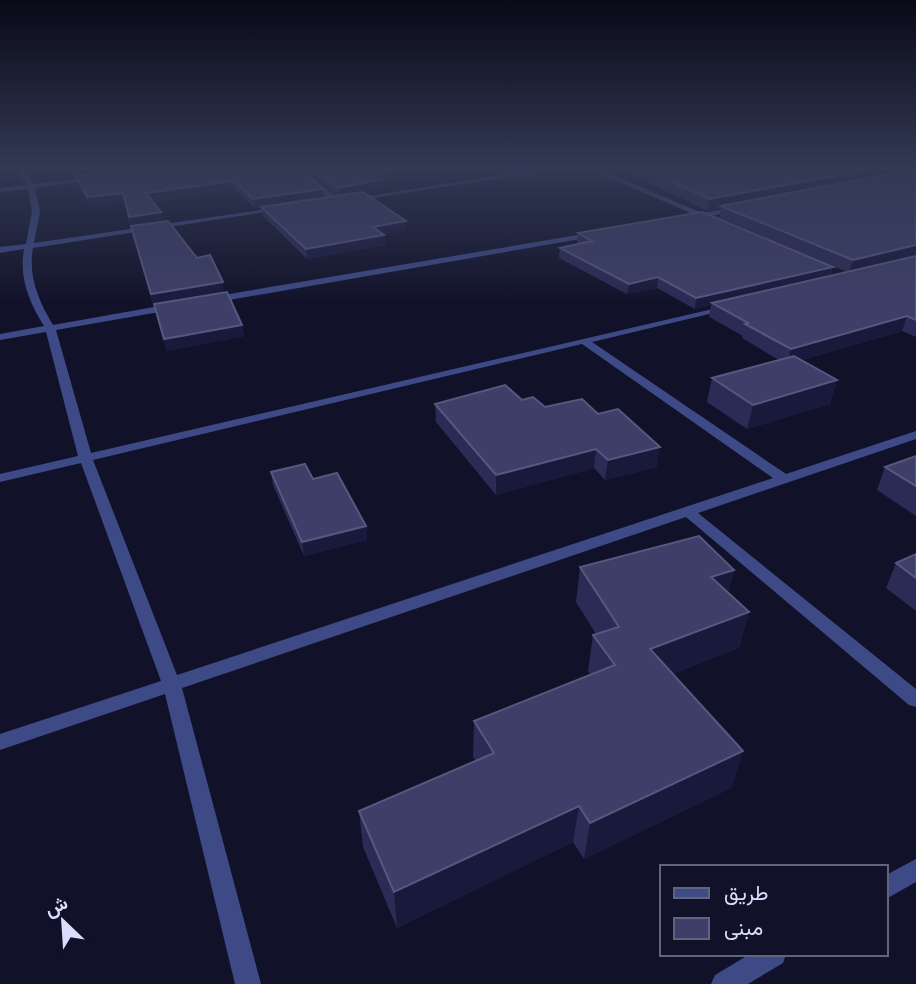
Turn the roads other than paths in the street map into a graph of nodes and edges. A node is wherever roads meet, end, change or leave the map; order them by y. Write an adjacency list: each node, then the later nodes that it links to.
1 (36, 213): 9 (street)
2 (256, 213): 9 (street)
3 (695, 213): 5 (street)
4 (718, 213): 5 (street)
5 (702, 216): 6 (street); 7 (street)
6 (675, 220)
7 (715, 221)
8 (607, 232): 11 (street)
9 (31, 245): 10 (street); 14 (street)
10 (0, 250)
11 (200, 302)
12 (742, 304): 16 (street)
13 (186, 305): 14 (street)
14 (50, 328): 15 (street); 18 (street)
15 (0, 337)
16 (584, 341): 18 (street); 20 (street)
17 (916, 435): 20 (street)
18 (85, 456): 19 (street); 22 (street)
19 (0, 478)
20 (784, 480): 21 (street)
21 (688, 512): 22 (street); 23 (street)
22 (172, 685): 24 (street); 28 (street)
23 (916, 700)
24 (0, 742)
25 (916, 870): 26 (street)
26 (888, 887)
27 (771, 956): 29 (street)
28 (248, 984)
29 (724, 984)

